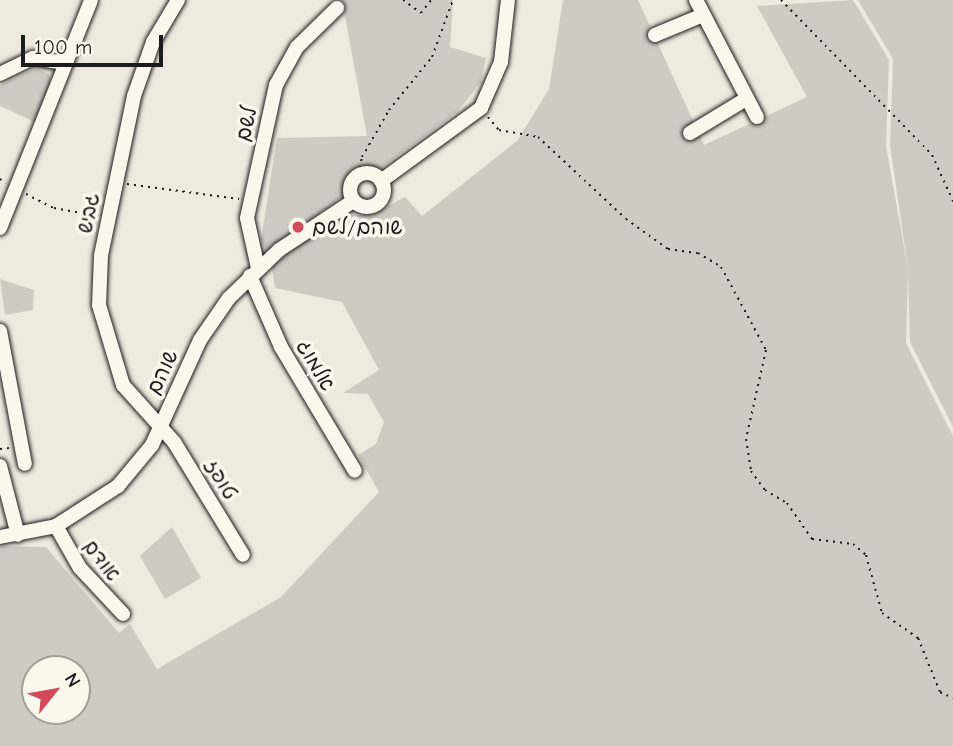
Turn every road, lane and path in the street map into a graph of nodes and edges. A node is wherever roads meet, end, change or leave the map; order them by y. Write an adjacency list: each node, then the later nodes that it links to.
1 (91, 0): 12 (street)
2 (178, 0): 21 (street, גביש)
3 (403, 0): 4 (path)
4 (431, 0)
5 (453, 0): 18 (path)
6 (508, 0): 15 (street)
7 (696, 0): 10 (street)
8 (781, 0): 25 (path)
9 (337, 8): 23 (street, לשם)
10 (703, 15): 11 (street); 14 (street)
11 (655, 35)
12 (66, 63): 13 (street); 22 (street)
13 (0, 74)
14 (746, 99): 16 (street); 17 (street)
15 (481, 108): 20 (street); 39 (path)
16 (757, 117)
17 (690, 133)
18 (359, 175): 20 (street); 24 (street)
19 (0, 179): 22 (path)
20 (381, 181): 24 (street, שוהם)
21 (116, 182): 23 (path); 26 (street, גביש)
22 (19, 190): 26 (path); 27 (street)
23 (251, 201): 28 (street, לשם)
24 (354, 201): 28 (street, שוהם)
25 (953, 201)
26 (108, 219): 30 (street, גביש)
27 (0, 228)
28 (254, 272): 30 (street, שוהם); 33 (street, אלמוג)
29 (0, 331): 31 (street)
30 (159, 428): 34 (street, שוהם); 37 (street, טופז)
31 (24, 464)
32 (0, 466): 35 (street)
33 (355, 471)
34 (56, 526): 35 (street, שוהם); 38 (street, אודם)
35 (18, 535): 36 (street, שוהם)
36 (0, 537)
37 (243, 555)
38 (123, 614)
39 (953, 698)

